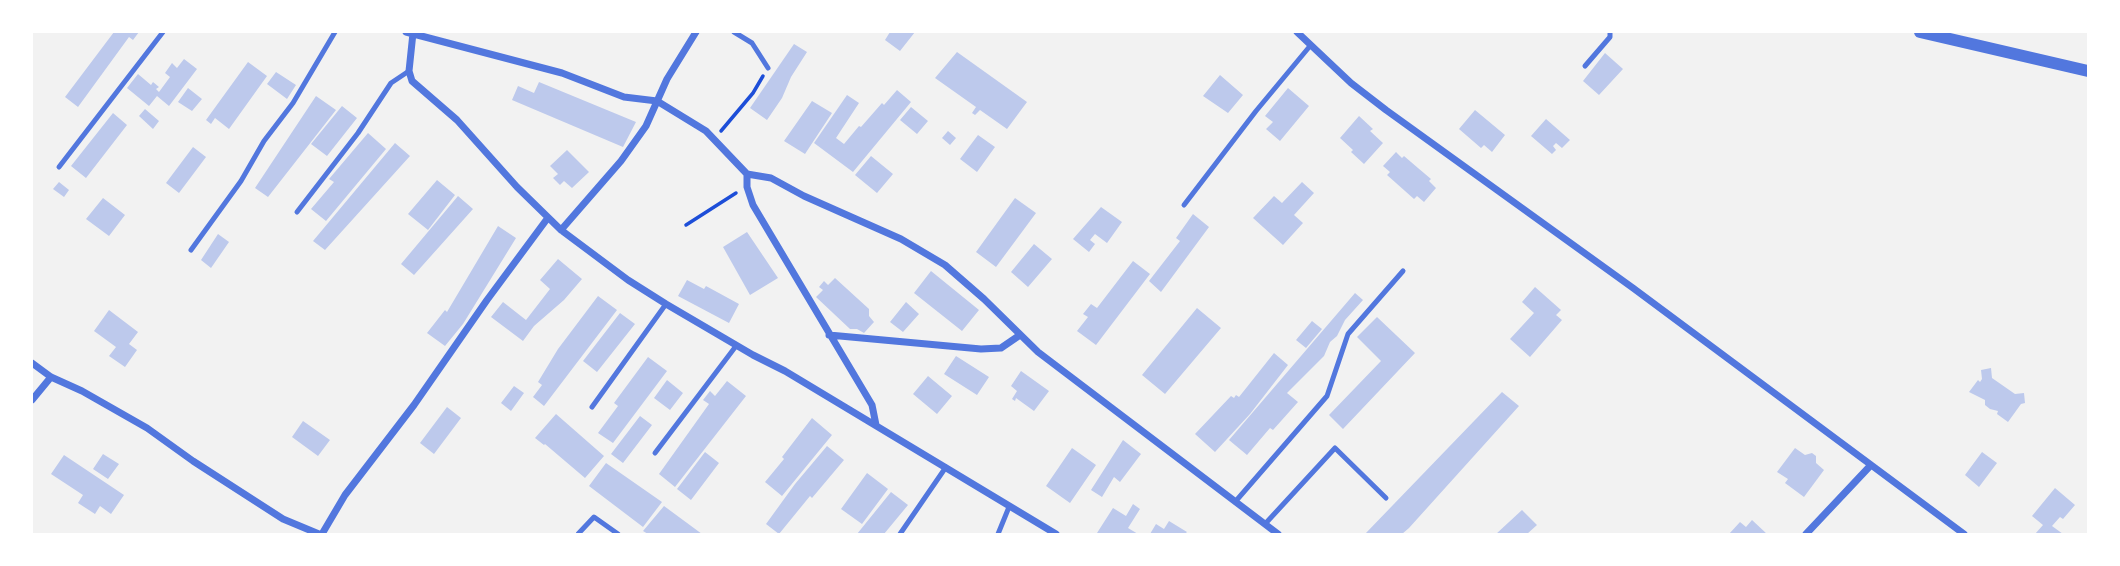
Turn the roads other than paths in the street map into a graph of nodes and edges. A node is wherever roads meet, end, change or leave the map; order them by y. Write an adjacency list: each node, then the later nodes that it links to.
1 (163, 32): 15 (lane)
2 (335, 32): 21 (lane)
3 (410, 32): 12 (street); 14 (street)
4 (696, 32): 14 (street)
5 (734, 32): 11 (lane)
6 (1297, 32): 9 (street)
7 (1610, 32): 10 (lane)
8 (1920, 32): 13 (street)
9 (1310, 47): 17 (lane); 33 (street)
10 (1585, 66)
11 (768, 68)
12 (409, 71): 18 (lane); 19 (street)
13 (2088, 71)
14 (657, 101): 16 (street); 20 (street)
15 (59, 167)
16 (747, 174): 24 (street); 25 (street)
17 (1184, 205)
18 (297, 212)
19 (547, 219): 20 (street); 39 (street)
20 (561, 230): 23 (street)
21 (191, 250)
22 (1403, 271): 36 (lane)
23 (666, 304): 26 (street); 30 (lane)
24 (829, 335): 25 (street); 31 (street)
25 (1020, 335): 36 (street)
26 (737, 346): 31 (street); 32 (lane)
27 (32, 363): 28 (street)
28 (51, 377): 29 (street); 39 (street)
29 (32, 400)
30 (592, 407)
31 (876, 425): 34 (street)
32 (655, 453)
33 (1871, 465): 46 (street); 47 (street)
34 (946, 467): 37 (street); 42 (lane)
35 (1386, 498): 38 (lane)
36 (1235, 502): 38 (street)
37 (1009, 507): 43 (lane); 44 (street)
38 (1265, 524): 45 (street)
39 (320, 534)
40 (578, 534): 41 (lane)
41 (618, 534)
42 (900, 534)
43 (998, 534)
44 (1056, 534)
45 (1279, 534)
46 (1806, 534)
47 (1964, 534)

